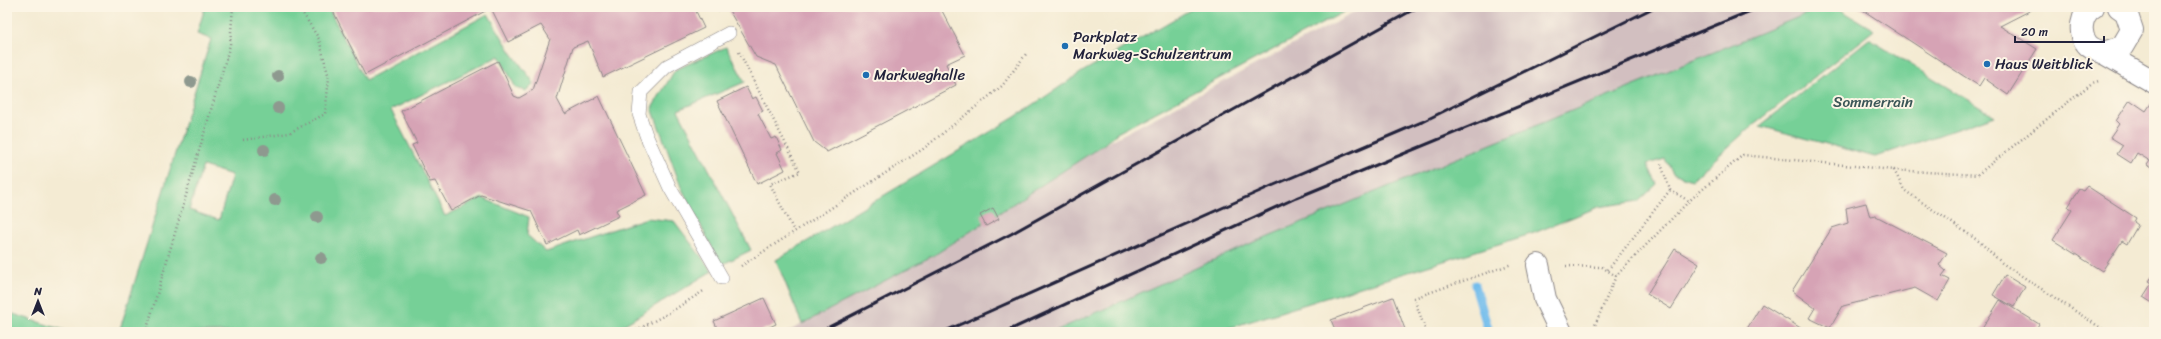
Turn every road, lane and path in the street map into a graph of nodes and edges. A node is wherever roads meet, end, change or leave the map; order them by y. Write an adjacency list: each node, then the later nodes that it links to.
1 (233, 7): 20 (path)
2 (299, 7): 10 (path)
3 (716, 7): 6 (path)
4 (2093, 7): 7 (street)
5 (2119, 7): 7 (street)
6 (729, 33): 15 (path); 19 (lane)
7 (2104, 53): 9 (street); 12 (path)
8 (1026, 54): 15 (path)
9 (2154, 82)
10 (243, 140)
11 (1661, 164): 13 (path)
12 (1894, 170): 14 (path); 25 (path)
13 (1670, 190): 14 (path); 17 (path)
14 (1689, 201): 18 (path)
15 (794, 231): 19 (path)
16 (1538, 265): 17 (path); 22 (path); 23 (street)
17 (1608, 270): 18 (path)
18 (1616, 276): 24 (path)
19 (722, 278): 21 (path)
20 (146, 332)
21 (633, 332)
22 (1426, 332)
23 (1561, 332)
24 (1592, 332)
25 (2107, 332)

